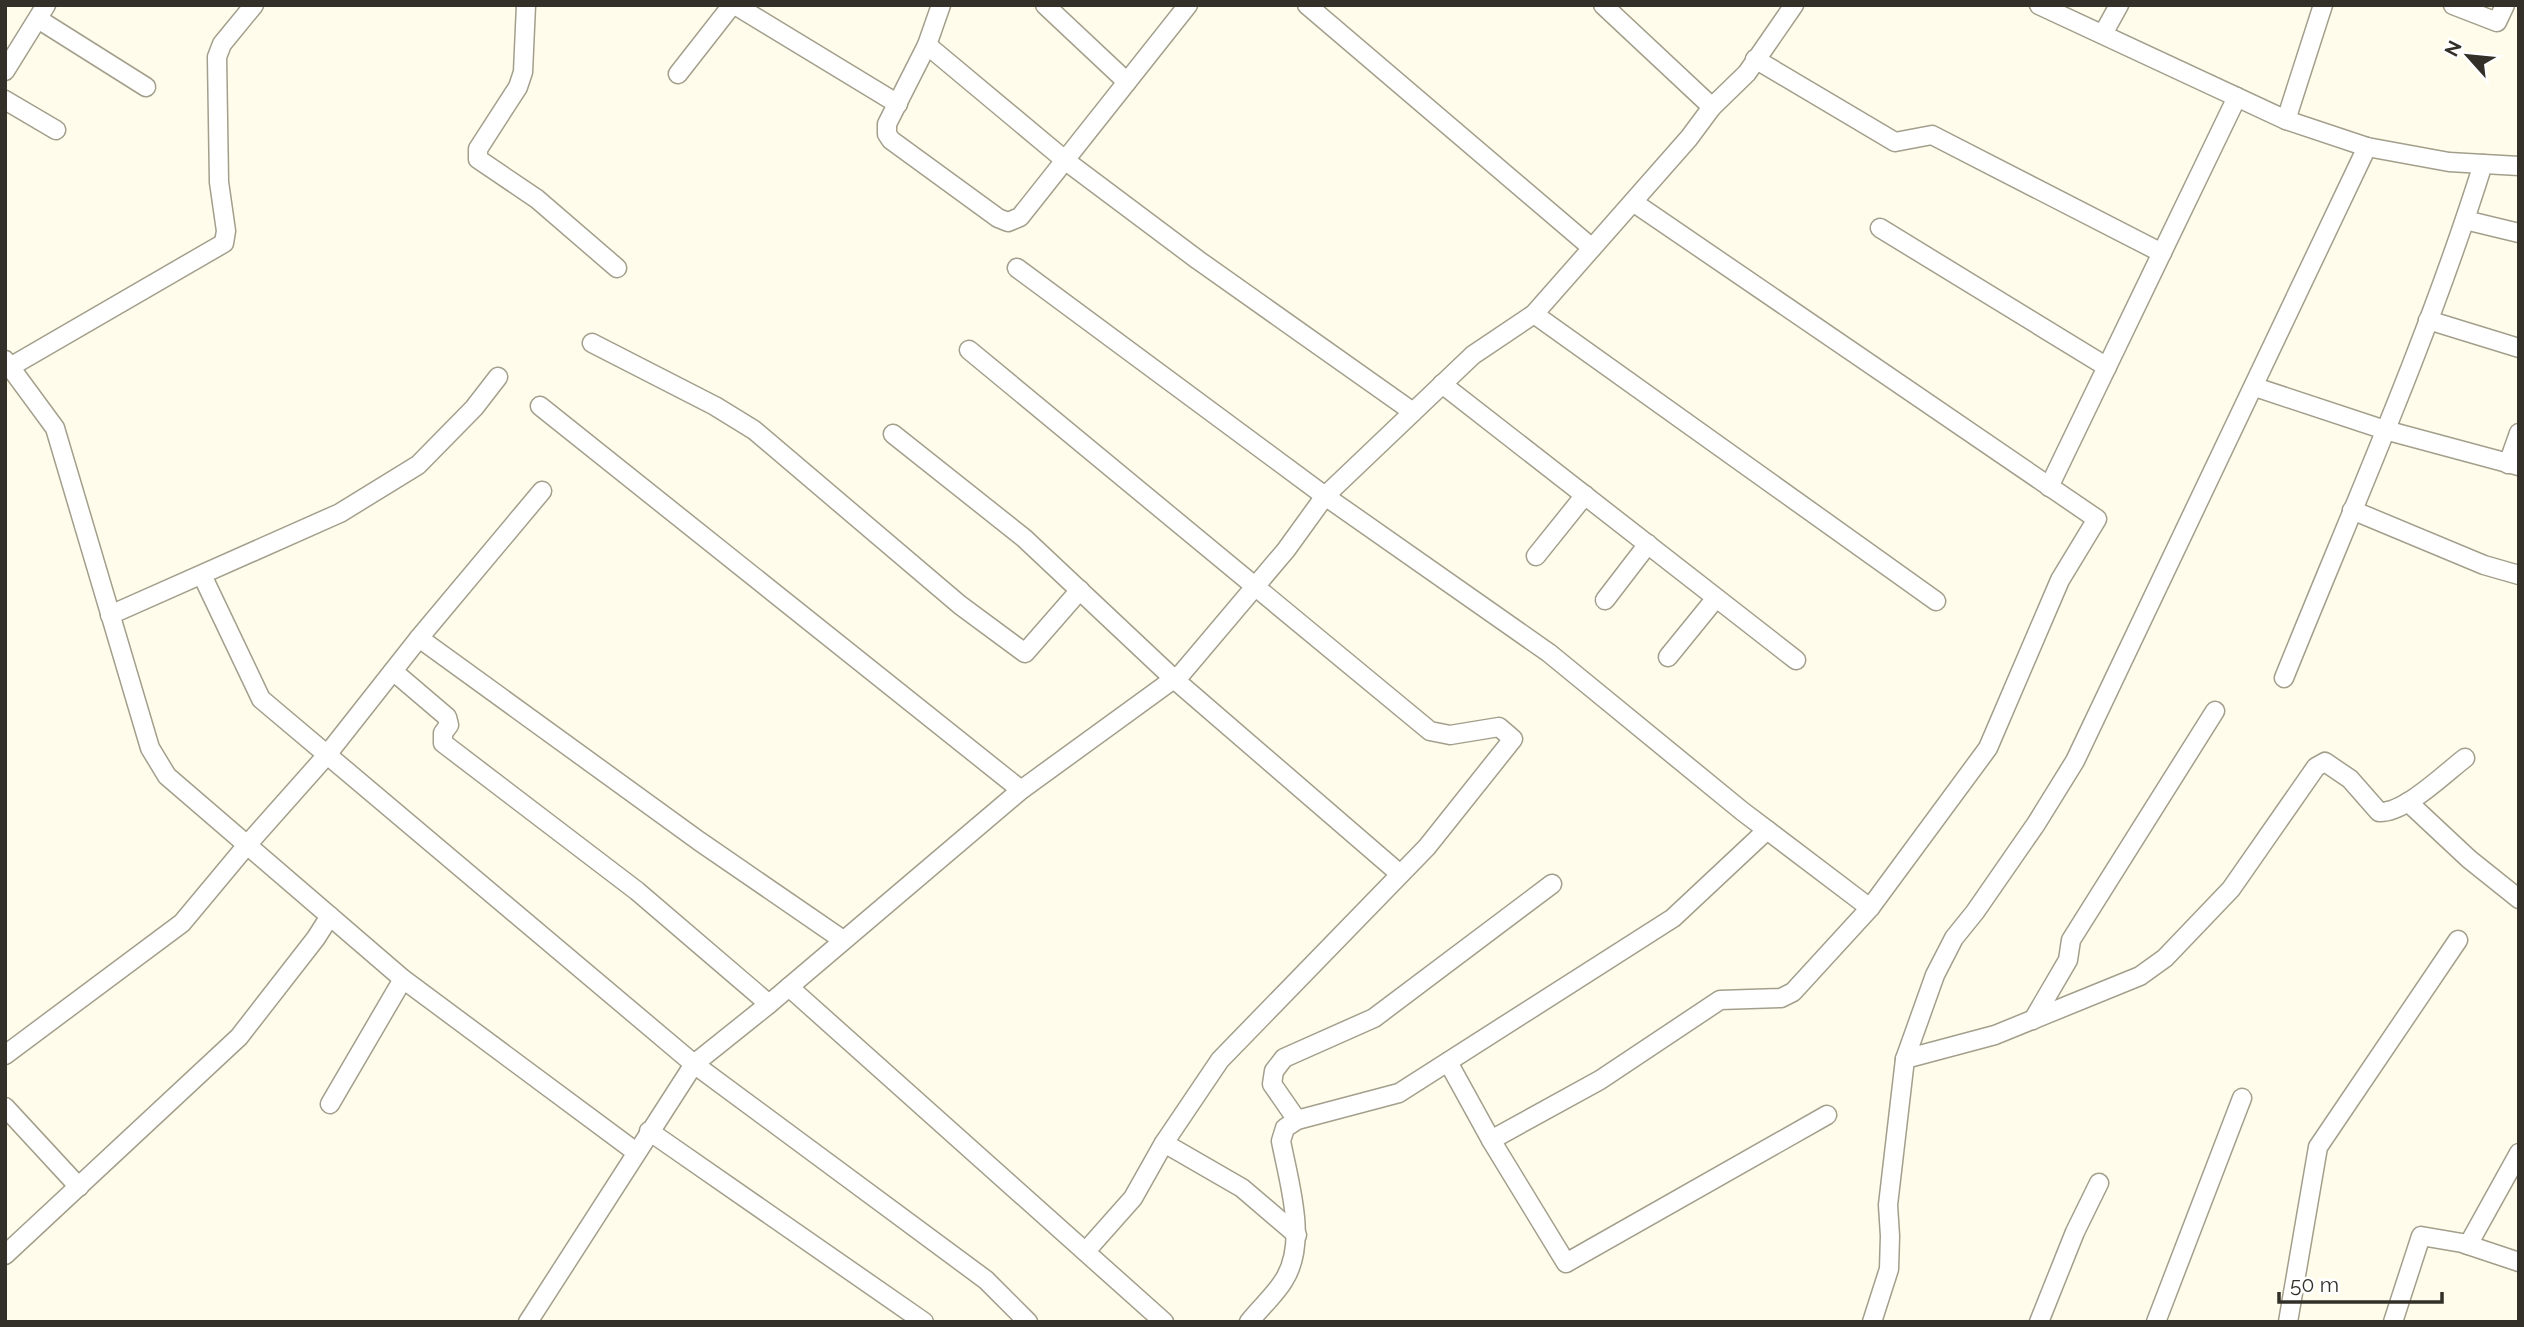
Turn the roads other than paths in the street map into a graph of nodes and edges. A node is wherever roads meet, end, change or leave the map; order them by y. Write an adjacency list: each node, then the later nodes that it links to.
1 (254, 5): 46 (street)
2 (526, 5): 39 (street)
3 (734, 5): 20 (street); 25 (street)
4 (941, 5): 17 (street)
5 (1045, 5): 21 (street)
6 (1188, 5): 21 (street)
7 (1307, 5): 37 (street)
8 (1603, 5): 26 (street)
9 (1794, 5): 18 (street)
10 (2039, 5): 16 (street)
11 (2119, 5): 16 (street)
12 (2323, 5): 27 (street)
13 (2453, 5): 14 (street)
14 (2505, 5)
15 (42, 12): 19 (street); 22 (street)
16 (2103, 34): 23 (street)
17 (927, 45): 25 (street); 30 (street)
18 (1755, 59): 26 (street); 38 (street)
19 (5, 71)
20 (678, 74)
21 (1127, 82): 30 (street)
22 (145, 87)
23 (2238, 97): 27 (street); 38 (street)
24 (5, 100): 28 (street)
25 (898, 104): 30 (street)
26 (1712, 107): 33 (street)
27 (2286, 120): 29 (street)
28 (56, 130)
29 (2367, 147): 31 (street); 50 (street)
30 (1066, 161): 52 (street)
31 (2483, 164): 32 (street); 34 (street)
32 (2519, 166)
33 (1633, 202): 37 (street); 57 (street)
34 (2465, 220): 36 (street); 42 (street)
35 (1880, 228): 47 (street)
36 (2519, 233)
37 (1592, 248): 41 (street)
38 (2162, 253): 47 (street)
39 (617, 268)
40 (1017, 268): 60 (street)
41 (1534, 314): 49 (street); 70 (street)
42 (2428, 320): 44 (street); 53 (street)
43 (592, 343): 67 (street)
44 (2519, 348)
45 (969, 350): 66 (street)
46 (8, 364): 71 (street)
47 (2107, 367): 57 (street)
48 (498, 377): 64 (street)
49 (1442, 384): 52 (street); 59 (street)
50 (2255, 387): 53 (street); 97 (street)
51 (540, 406): 81 (street)
52 (1413, 412): 60 (street)
53 (2385, 430): 56 (street); 61 (street)
54 (2519, 433): 56 (street)
55 (894, 434): 67 (street)
56 (2514, 465)
57 (2049, 487): 88 (street)
58 (542, 491): 72 (street)
59 (1585, 495): 62 (street); 63 (street)
60 (1325, 496): 66 (street); 83 (street)
61 (2352, 510): 65 (street); 76 (street)
62 (1648, 544): 68 (street); 69 (street)
63 (1536, 556)
64 (202, 575): 71 (street); 79 (street)
65 (2519, 575)
66 (1255, 587): 77 (street); 85 (street)
67 (1080, 590): 77 (street)
68 (1716, 598): 73 (street); 74 (street)
69 (1605, 600)
70 (1936, 601)
71 (110, 615): 84 (street)
72 (419, 638): 75 (street); 90 (street)
73 (1668, 657)
74 (1796, 660)
75 (393, 671): 79 (street); 94 (street)
76 (2284, 678)
77 (1174, 679): 81 (street); 85 (street)
78 (2215, 711): 95 (street)
79 (326, 756): 84 (street); 99 (street)
80 (2465, 758): 82 (street)
81 (1021, 790): 90 (street)
82 (2408, 802): 87 (street); 95 (street)
83 (1767, 830): 88 (street); 98 (street)
84 (247, 845): 89 (street); 96 (street)
85 (1400, 874): 107 (street)
86 (1552, 884): 104 (street)
87 (2519, 899)
88 (1870, 908): 106 (street)
89 (330, 916): 92 (street); 111 (street)
90 (843, 940): 93 (street)
91 (2458, 940): 125 (street)
92 (403, 979): 101 (street); 108 (street)
93 (789, 987): 94 (street); 114 (street)
94 (769, 1004): 99 (street)
95 (2033, 1020): 97 (street)
96 (5, 1055)
97 (1905, 1059): 122 (street)
98 (1447, 1062): 104 (street); 106 (street)
99 (694, 1064): 105 (street); 119 (street)
100 (2242, 1098): 124 (street)
101 (330, 1104)
102 (5, 1107): 111 (street)
103 (1827, 1115): 106 (street)
104 (1297, 1120): 112 (street)
105 (649, 1131): 108 (street); 118 (street)
106 (1491, 1140)
107 (1164, 1143): 112 (street); 114 (street)
108 (636, 1152): 117 (street)
109 (2519, 1153): 113 (street)
110 (2099, 1183): 123 (street)
111 (79, 1187): 115 (street)
112 (1297, 1235): 121 (street)
113 (2468, 1245): 116 (street); 126 (street)
114 (1086, 1251): 120 (street)
115 (5, 1255)
116 (2519, 1262)
117 (528, 1322)
118 (924, 1322)
119 (1028, 1322)
120 (1164, 1322)
121 (1249, 1322)
122 (1872, 1322)
123 (2039, 1322)
124 (2156, 1322)
125 (2288, 1322)
126 (2393, 1322)

